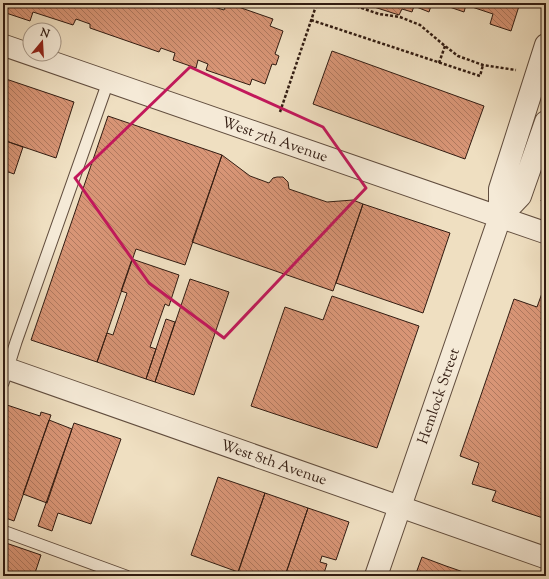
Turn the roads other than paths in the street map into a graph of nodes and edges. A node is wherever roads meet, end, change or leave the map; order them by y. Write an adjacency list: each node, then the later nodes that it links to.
1 (3, 45): 3 (street, West 7th Avenue)
2 (546, 45): 5 (street, Hemlock Street)
3 (108, 82): 5 (street, West 7th Avenue); 7 (lane)
4 (546, 122): 5 (street, Hemlock Street)
5 (500, 217): 6 (street, West 7th Avenue); 8 (street, Hemlock Street)
6 (546, 233)
7 (4, 373): 8 (street, West 8th Avenue)
8 (400, 507): 10 (street, West 8th Avenue); 12 (street, Hemlock Street)
9 (3, 531): 11 (lane)
10 (546, 558)
11 (126, 576)
12 (376, 576)

